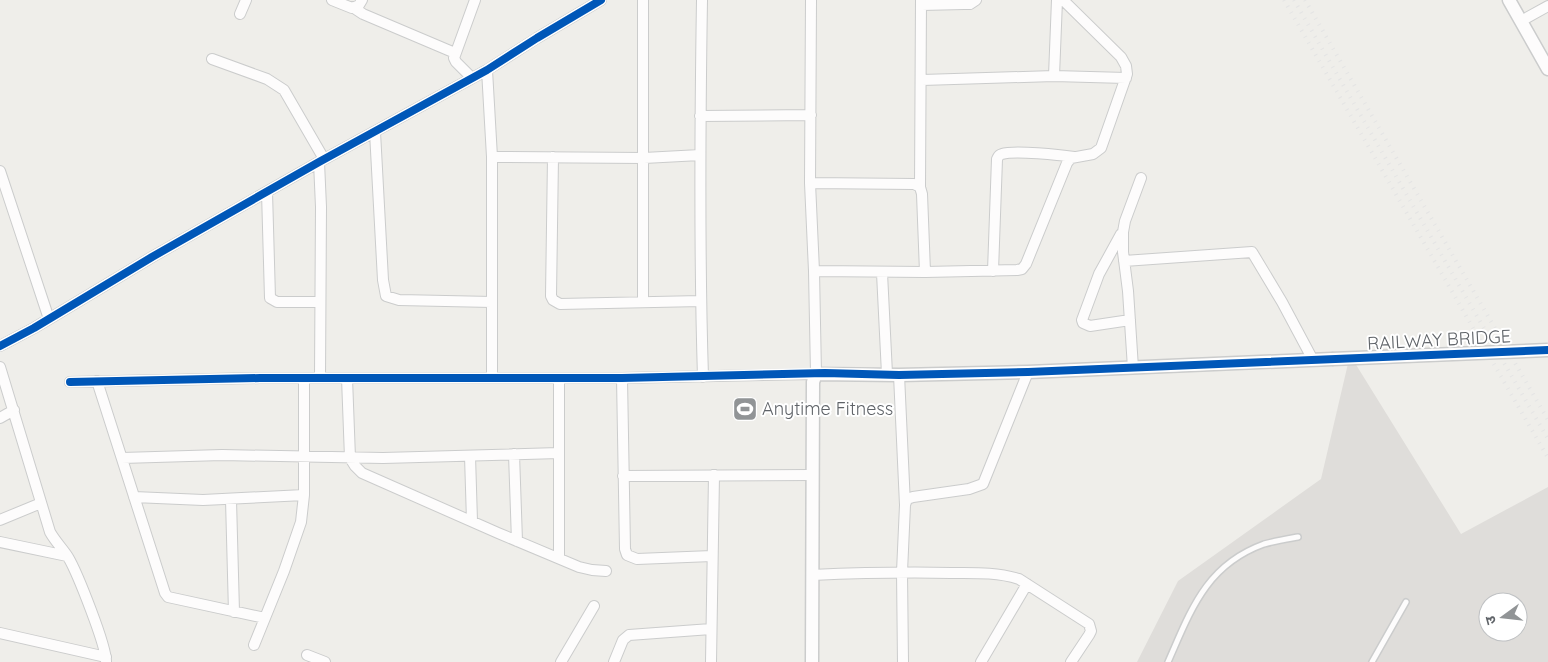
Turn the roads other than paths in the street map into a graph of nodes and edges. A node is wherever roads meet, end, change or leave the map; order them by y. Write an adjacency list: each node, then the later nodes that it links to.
1 (246, 0): 15 (street)
2 (332, 0): 13 (street)
3 (475, 0): 17 (street)
4 (601, 0): 20 (street)
5 (644, 0): 32 (street)
6 (702, 0): 26 (street)
7 (811, 0): 25 (street)
8 (976, 0): 12 (street)
9 (1056, 0): 21 (street)
10 (1063, 0): 23 (street)
11 (1509, 0): 16 (street)
12 (921, 2): 24 (street)
13 (358, 4): 17 (street)
14 (1548, 6): 16 (street)
15 (240, 14)
16 (1521, 21): 19 (street)
17 (455, 53): 22 (street)
18 (212, 59): 33 (street)
19 (1548, 68)
20 (487, 70): 22 (street); 29 (street)
21 (1054, 76): 23 (street); 24 (street)
22 (472, 78): 27 (street)
23 (1126, 78): 31 (street)
24 (922, 80): 37 (street)
25 (810, 115): 26 (street); 36 (street)
26 (700, 116): 28 (street)
27 (374, 132): 33 (street); 47 (street)
28 (700, 155): 32 (street); 45 (street)
29 (492, 157): 30 (street); 47 (street)
30 (553, 157): 32 (street); 48 (street)
31 (1074, 157): 41 (street); 41 (street)
32 (644, 158): 48 (street)
33 (322, 160): 38 (street); 46 (street)
34 (0, 171): 49 (street)
35 (1141, 178): 39 (street)
36 (810, 183): 37 (street); 42 (street)
37 (920, 187): 43 (street)
38 (267, 192): 46 (street); 49 (street)
39 (1123, 232): 40 (street); 50 (street)
40 (1124, 261): 50 (street); 53 (street)
41 (993, 270): 43 (street)
42 (814, 271): 44 (street); 57 (street)
43 (925, 272): 44 (street)
44 (882, 273): 58 (street)
45 (701, 301): 48 (street); 59 (street)
46 (320, 302): 61 (street)
47 (492, 302): 63 (street)
48 (643, 302)
49 (49, 319): 51 (street)
50 (1130, 320): 55 (street)
51 (0, 346)
52 (1548, 350): 53 (street, RAILWAY BRIDGE, bridge)
53 (1313, 360): 55 (street, RAILWAY BRIDGE)
54 (0, 367): 68 (street)
55 (1133, 368): 56 (street, RAILWAY BRIDGE)
56 (1028, 372): 58 (street, RAILWAY BRIDGE); 83 (street)
57 (816, 374): 58 (street, RAILWAY BRIDGE); 59 (street); 77 (street)
58 (893, 374): 83 (street)
59 (703, 377): 65 (street)
60 (304, 378): 61 (street); 66 (street); 73 (street)
61 (320, 378): 62 (street)
62 (347, 378): 63 (street); 75 (street)
63 (492, 378): 64 (street)
64 (559, 378): 65 (street); 70 (street)
65 (622, 378): 78 (street)
66 (97, 381): 67 (street); 74 (street)
67 (70, 382)
68 (14, 410): 69 (street); 82 (street)
69 (0, 418)
70 (559, 453): 71 (street); 91 (street)
71 (514, 454): 72 (street); 87 (street)
72 (470, 456): 75 (street); 85 (street)
73 (304, 457): 74 (street); 75 (street); 79 (street)
74 (122, 458): 80 (street)
75 (350, 458): 85 (street)
76 (714, 475): 77 (street); 78 (street); 90 (street)
77 (812, 475): 94 (street)
78 (623, 476): 90 (street)
79 (304, 495): 81 (street); 99 (street)
80 (134, 497): 81 (street); 98 (street)
81 (231, 500): 98 (street)
82 (41, 503): 84 (street); 89 (street)
83 (905, 505): 93 (street)
84 (0, 520)
85 (472, 522): 87 (street)
86 (1298, 537): 113 (lane)
87 (517, 541): 91 (street)
88 (0, 542): 89 (street)
89 (67, 556): 104 (street)
90 (712, 556): 100 (street)
91 (559, 558): 92 (street)
92 (606, 571)
93 (902, 572): 94 (street); 95 (street); 110 (street)
94 (812, 575): 109 (street)
95 (1027, 584): 111 (street); 112 (street)
96 (1406, 602): 114 (lane)
97 (594, 606): 106 (street)
98 (234, 612): 99 (street)
99 (265, 618): 102 (street)
100 (711, 629): 107 (street); 108 (street)
101 (0, 633): 104 (street)
102 (254, 645)
103 (306, 655): 105 (street)
104 (106, 659)
105 (325, 662)
106 (561, 662)
107 (614, 662)
108 (711, 662)
109 (812, 662)
110 (903, 662)
111 (981, 662)
112 (1072, 662)
113 (1168, 662)
114 (1372, 662)

